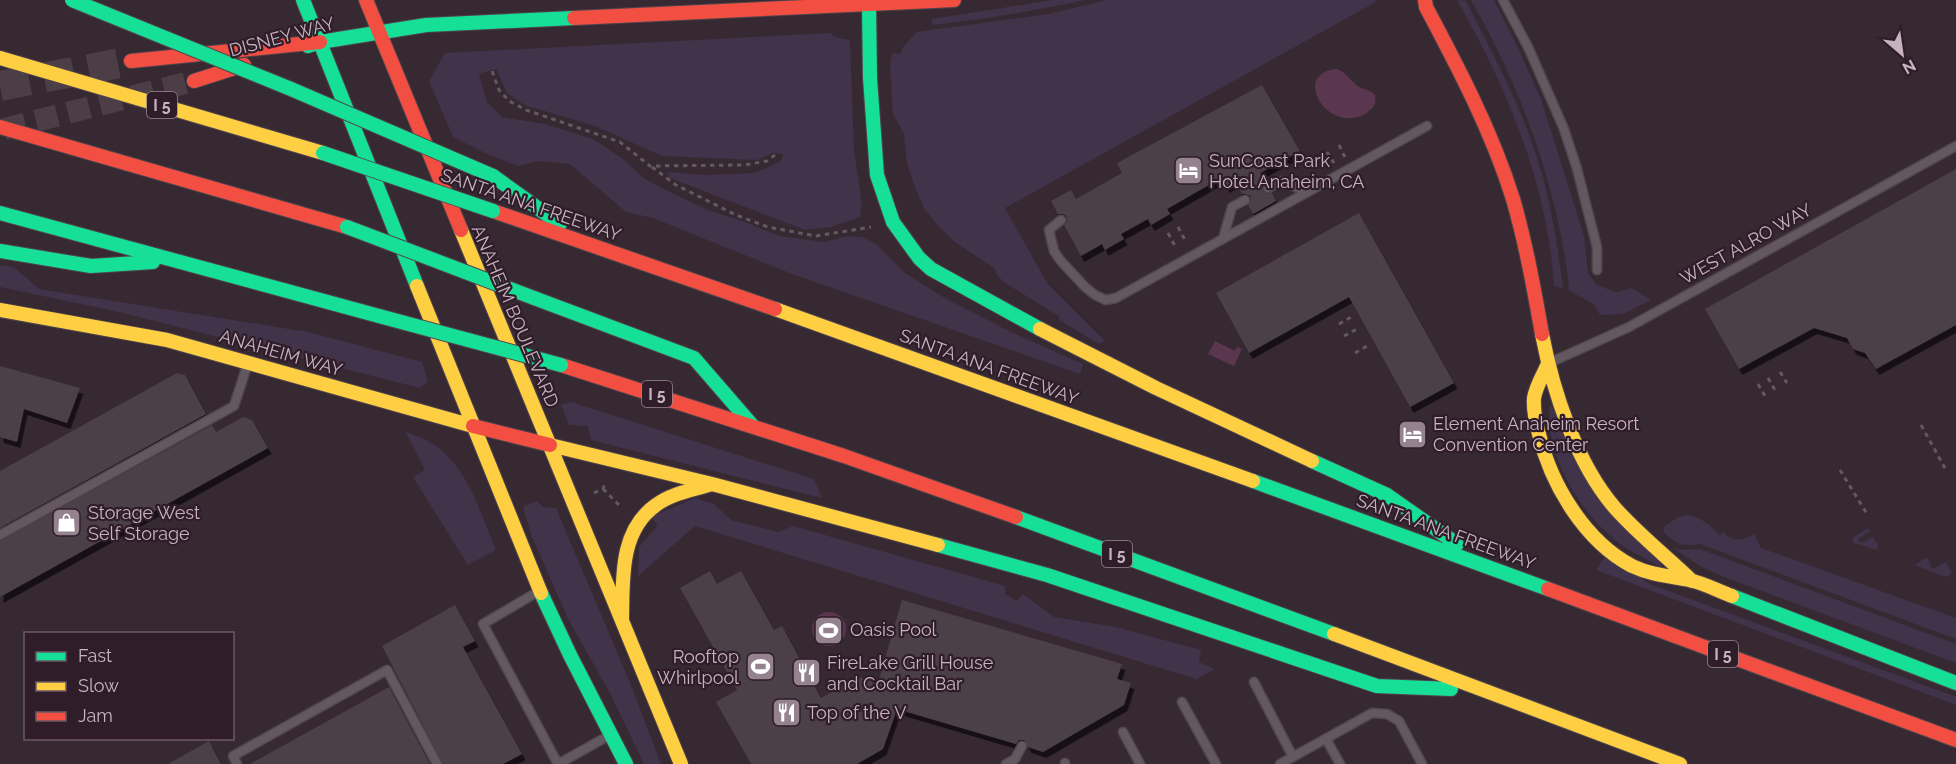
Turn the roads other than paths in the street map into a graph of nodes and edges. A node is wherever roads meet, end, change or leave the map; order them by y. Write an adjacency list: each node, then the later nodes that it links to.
1 (72, 0): 23 (main road, bridge)
2 (303, 0): 10 (main road)
3 (366, 0): 9 (main road, ANAHEIM BOULEVARD)
4 (954, 0): 7 (main road, DISNEY WAY)
5 (1407, 0): 8 (main road)
6 (1503, 0): 26 (lane)
7 (869, 2): 9 (main road, DISNEY WAY); 35 (main road)
8 (1425, 4): 29 (main road)
9 (378, 34): 10 (main road, DISNEY WAY); 32 (main road, ANAHEIM BOULEVARD)
10 (320, 42): 12 (main road); 13 (main road, DISNEY WAY); 31 (main road)
11 (0, 58): 23 (main road, SANTA ANA FREEWAY / I 5, bridge)
12 (131, 61)
13 (194, 81)
14 (1427, 126): 18 (lane)
15 (0, 127): 30 (main road, bridge)
16 (1956, 146): 29 (lane, WEST ALRO WAY)
17 (1268, 188): 18 (lane)
18 (1307, 192): 22 (lane)
19 (1245, 200): 22 (lane)
20 (0, 213): 25 (main road, I 5)
21 (1061, 220): 22 (lane)
22 (1223, 239)
23 (589, 245): 35 (main road, SANTA ANA FREEWAY / I 5)
24 (0, 251): 25 (main road)
25 (177, 260): 30 (main road, I 5, bridge)
26 (1597, 270)
27 (0, 310): 28 (main road, ANAHEIM WAY)
28 (248, 363): 31 (main road, ANAHEIM WAY); 34 (lane)
29 (1548, 364): 36 (main road); 36 (main road)
30 (752, 425): 41 (main road, I 5)
31 (473, 426): 32 (main road, ANAHEIM WAY); 37 (main road)
32 (550, 445): 33 (main road, ANAHEIM WAY); 38 (main road, ANAHEIM BOULEVARD)
33 (712, 484): 38 (main road); 41 (main road, ANAHEIM WAY)
34 (0, 535)
35 (1490, 567): 46 (main road, SANTA ANA FREEWAY / I 5)
36 (1692, 581): 40 (main road)
37 (540, 591): 44 (main road); 51 (lane)
38 (622, 620): 53 (main road, ANAHEIM BOULEVARD)
39 (1254, 682): 48 (lane)
40 (1956, 683)
41 (1479, 690): 60 (main road, I 5)
42 (1182, 702): 56 (lane)
43 (1123, 732): 55 (lane)
44 (610, 735): 51 (lane); 52 (main road)
45 (1326, 739): 48 (lane); 58 (lane); 59 (lane)
46 (1956, 740)
47 (1022, 746): 54 (lane)
48 (1293, 757): 57 (lane)
49 (237, 764): 50 (lane)
50 (437, 764)
51 (558, 764)
52 (626, 764)
53 (681, 764)
54 (1006, 764)
55 (1140, 764)
56 (1216, 764)
57 (1280, 764)
58 (1340, 764)
59 (1422, 764)
60 (1680, 764)

